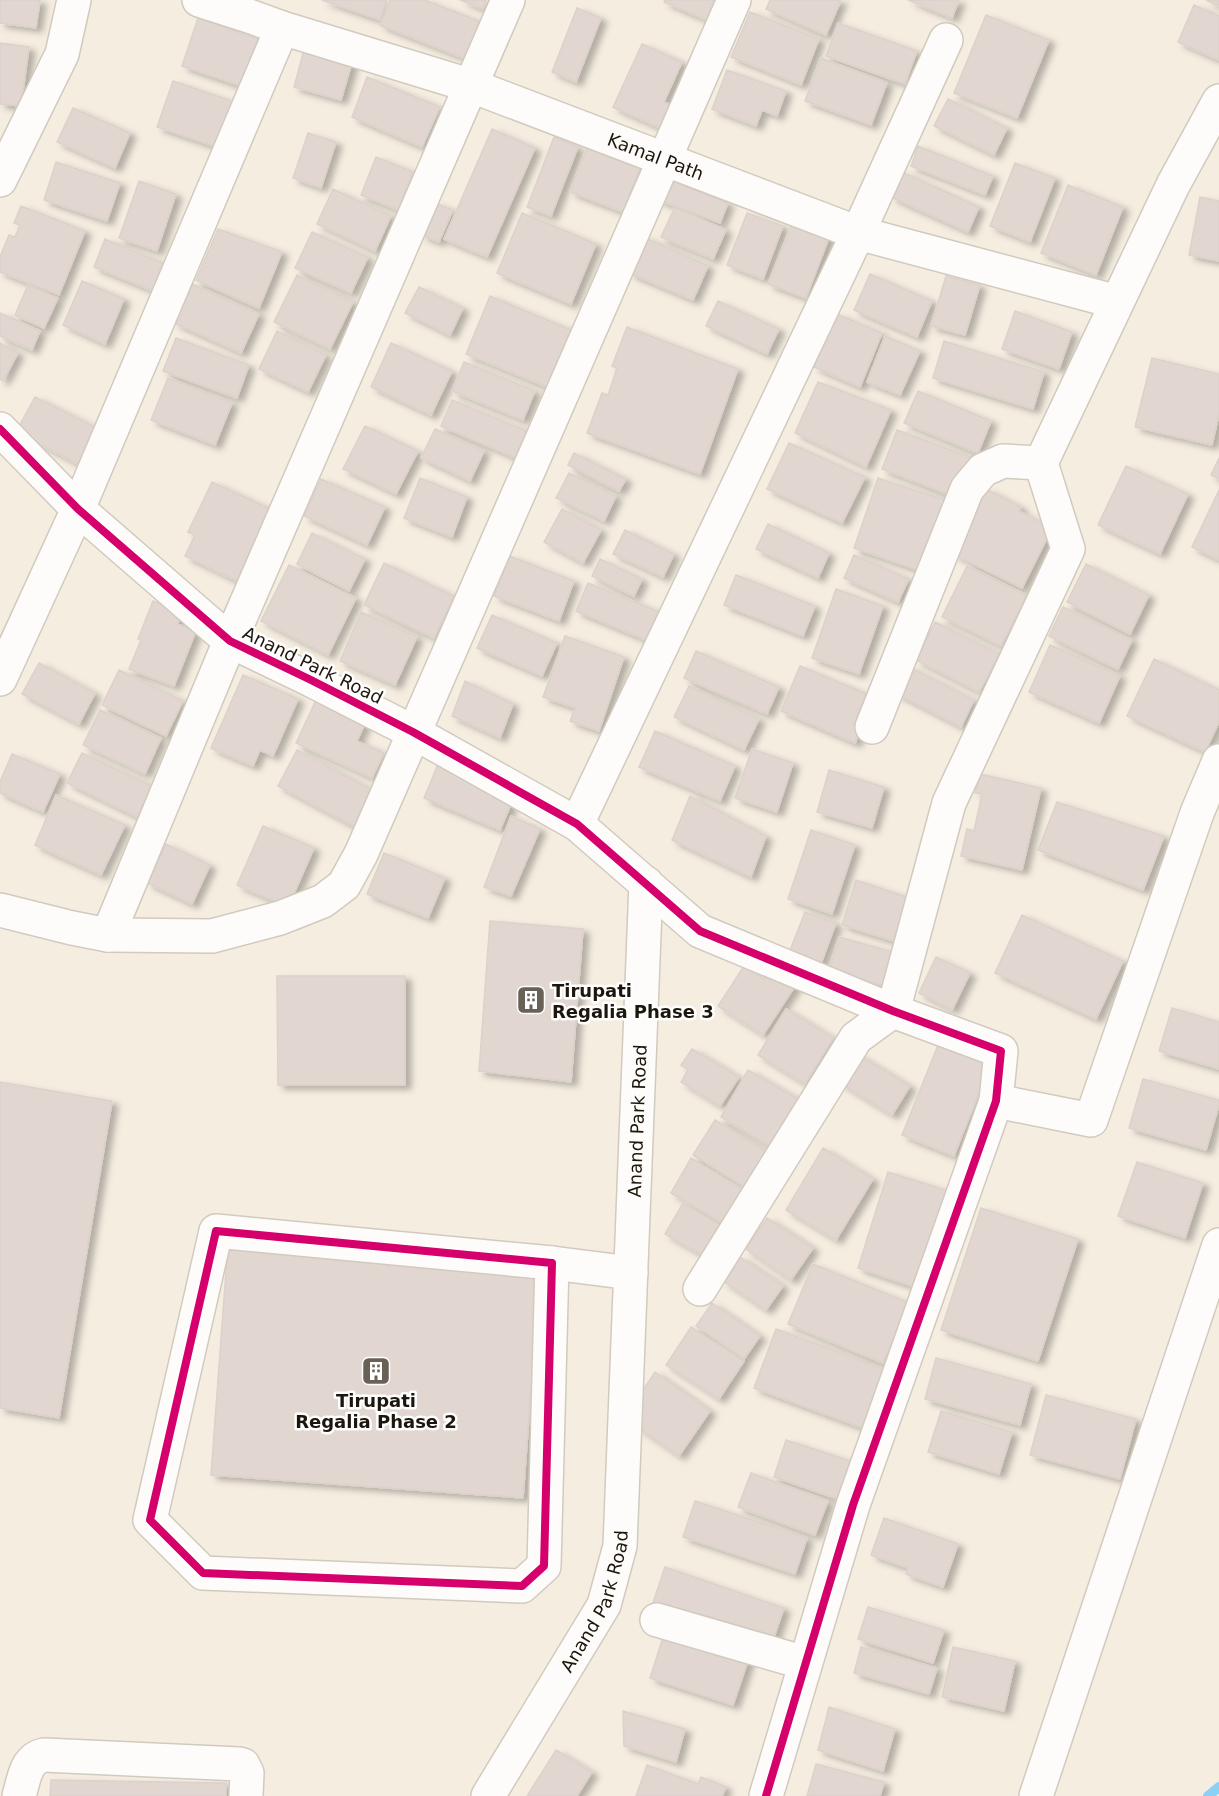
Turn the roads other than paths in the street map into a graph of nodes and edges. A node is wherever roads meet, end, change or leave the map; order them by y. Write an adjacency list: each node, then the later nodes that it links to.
1 (74, 0): 10 (street)
2 (198, 0): 5 (street, Kamal Path)
3 (508, 0): 8 (street)
4 (734, 0): 11 (street)
5 (252, 8): 6 (street, Kamal Path)
6 (282, 28): 8 (street, Kamal Path); 17 (street)
7 (946, 40): 13 (street)
8 (472, 86): 11 (street, Kamal Path); 18 (street)
9 (1219, 100): 14 (street)
10 (9, 140): 12 (street)
11 (664, 160): 13 (street, Kamal Path); 21 (street)
12 (0, 180)
13 (858, 233): 14 (street, Kamal Path); 24 (street)
14 (1117, 302): 16 (street)
15 (0, 429): 17 (street, Anand Park Road)
16 (1041, 463): 20 (street); 28 (street)
17 (78, 509): 18 (street, Anand Park Road); 19 (street)
18 (230, 641): 21 (street, Anand Park Road); 27 (street)
19 (0, 680)
20 (872, 727)
21 (413, 732): 24 (street, Anand Park Road); 27 (street)
22 (1219, 761): 23 (street)
23 (1208, 817): 29 (street)
24 (577, 824): 25 (street, Anand Park Road)
25 (645, 884): 28 (street); 32 (street, Anand Park Road)
26 (0, 910): 27 (street)
27 (108, 935)
28 (893, 1011): 29 (street); 33 (street)
29 (996, 1101): 35 (street)
30 (1219, 1245): 40 (street)
31 (552, 1263): 31 (street); 32 (street)
32 (631, 1273): 38 (street, Anand Park Road)
33 (700, 1289)
34 (657, 1620): 35 (street)
35 (805, 1663): 39 (street)
36 (19, 1796): 37 (street)
37 (246, 1796)
38 (488, 1796)
39 (766, 1796)
40 (1036, 1796)

